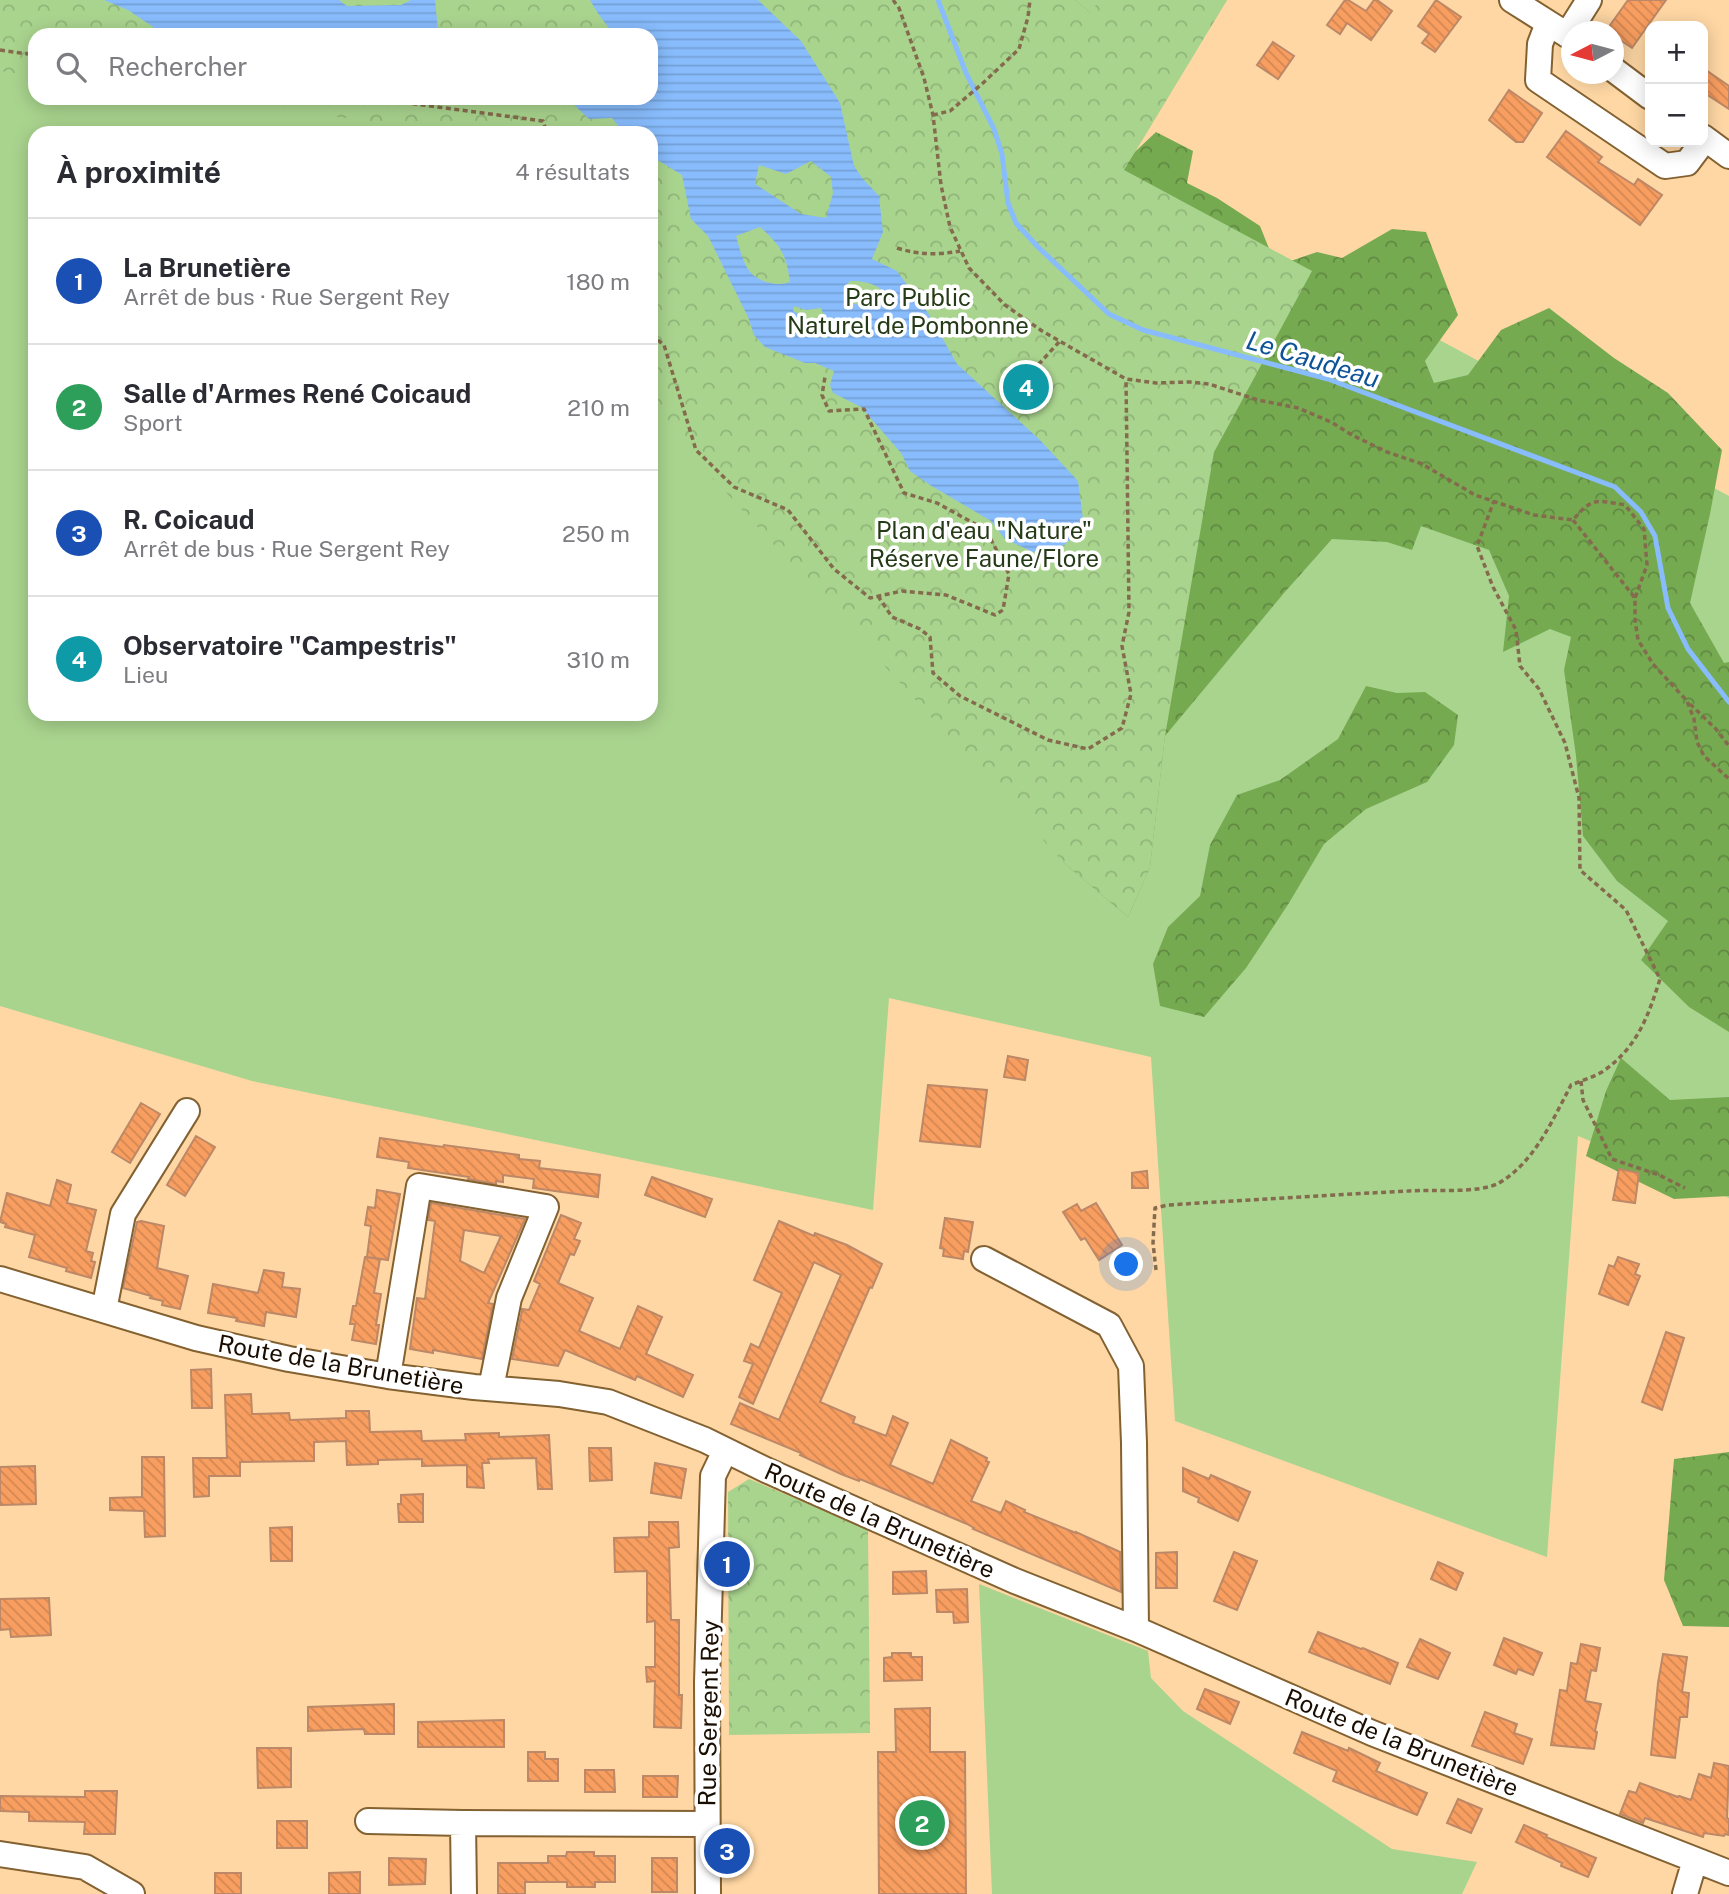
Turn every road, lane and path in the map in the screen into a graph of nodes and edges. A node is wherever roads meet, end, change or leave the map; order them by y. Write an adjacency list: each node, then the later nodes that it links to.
1 (893, 0): 13 (path)
2 (1030, 0): 13 (path)
3 (1512, 0): 6 (street)
4 (1589, 0): 5 (street)
5 (1571, 21)
6 (1561, 31)
7 (1561, 33): 16 (street)
8 (0, 50): 9 (path)
9 (28, 54)
10 (1624, 78): 11 (street)
11 (1645, 93)
12 (423, 105): 14 (path)
13 (933, 115): 19 (path)
14 (545, 126)
15 (1708, 141): 17 (street)
16 (1698, 147)
17 (1729, 156)
18 (897, 248): 19 (path)
19 (961, 251): 21 (path)
20 (658, 340): 27 (path)
21 (1060, 341): 23 (path); 24 (path)
22 (825, 377): 27 (path)
23 (1027, 377)
24 (1126, 379): 25 (path); 27 (path)
25 (1494, 501): 26 (path); 32 (path)
26 (1573, 520): 28 (path); 28 (path)
27 (878, 596)
28 (1635, 598): 29 (path)
29 (1688, 701): 30 (path); 31 (path)
30 (1729, 746)
31 (1729, 779)
32 (1581, 1080): 34 (path); 36 (path)
33 (187, 1111): 38 (street)
34 (1685, 1188)
35 (984, 1259): 42 (street)
36 (1156, 1270)
37 (0, 1279): 38 (street, Route de la Brunetière)
38 (104, 1310): 39 (street, Route de la Brunetière)
39 (388, 1376): 40 (street, Route de la Brunetière); 40 (street)
40 (491, 1388): 41 (street, Route de la Brunetière)
41 (724, 1451): 42 (street, Route de la Brunetière); 45 (street, Rue Sergent Rey)
42 (1136, 1629): 47 (street, Route de la Brunetière)
43 (368, 1821): 44 (street)
44 (463, 1823): 45 (street); 50 (street)
45 (707, 1824): 51 (street, Rue Sergent Rey)
46 (0, 1854): 49 (street)
47 (1695, 1860): 48 (street, Route de la Brunetière); 52 (street)
48 (1729, 1873)
49 (132, 1894)
50 (464, 1894)
51 (708, 1894)
52 (1685, 1894)

